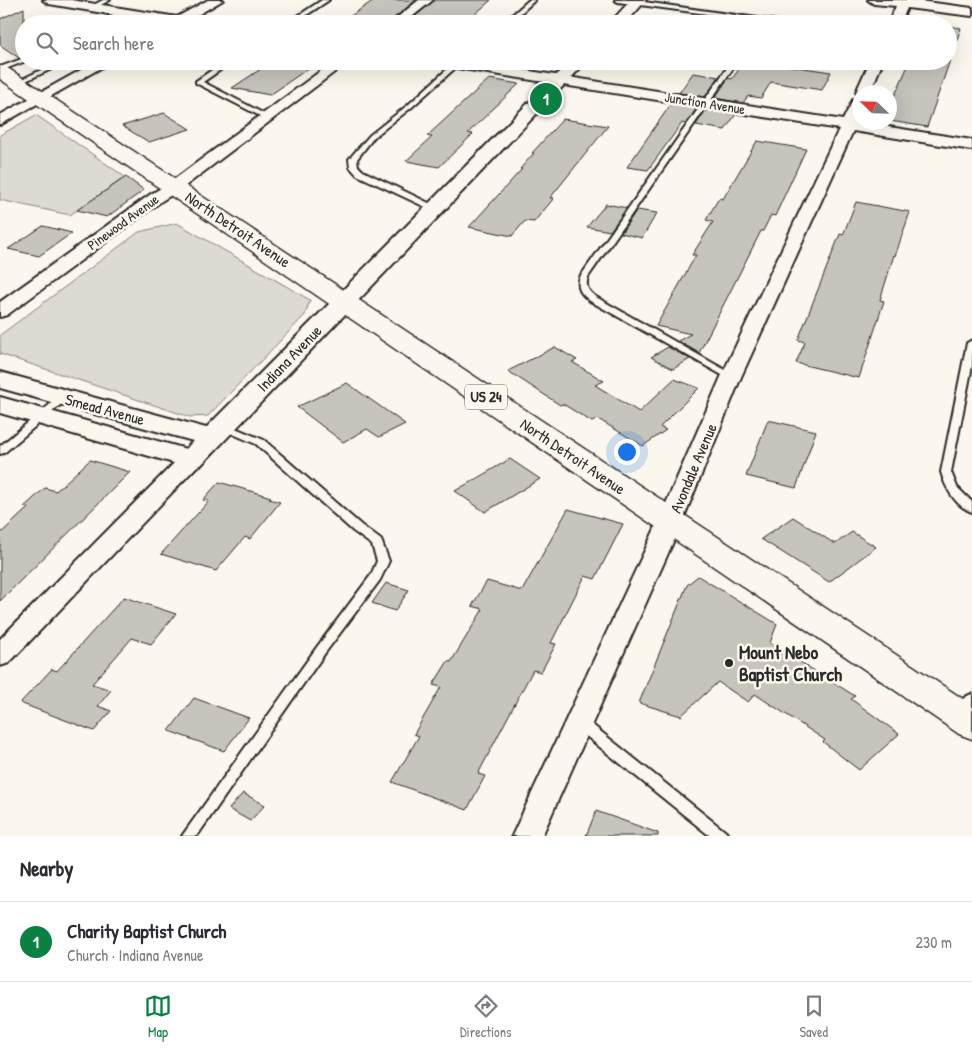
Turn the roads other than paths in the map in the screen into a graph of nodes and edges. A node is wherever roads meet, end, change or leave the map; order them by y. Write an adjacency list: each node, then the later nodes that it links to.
1 (49, 0): 11 (street)
2 (107, 0): 11 (lane)
3 (216, 0): 16 (street)
4 (326, 0): 17 (lane)
5 (427, 0): 18 (street)
6 (532, 0): 19 (lane)
7 (618, 0): 9 (lane)
8 (874, 0): 10 (street)
9 (638, 1): 20 (street); 21 (lane)
10 (904, 2): 13 (street); 22 (street)
11 (93, 7): 12 (street)
12 (122, 12): 14 (lane); 15 (street)
13 (972, 12)
14 (116, 15)
15 (142, 15)
16 (189, 15)
17 (303, 15)
18 (406, 15)
19 (515, 15)
20 (625, 15)
21 (719, 15)
22 (898, 15)
23 (91, 70): 34 (street)
24 (216, 70): 37 (lane)
25 (331, 70): 37 (street, Pinewood Avenue)
26 (450, 70): 42 (lane)
27 (500, 70): 32 (street, Junction Avenue)
28 (570, 70): 32 (street, Indiana Avenue)
29 (729, 70): 35 (lane)
30 (873, 70): 33 (street)
31 (10, 71): 34 (main road, North Detroit Avenue / US 24)
32 (560, 80): 35 (street, Junction Avenue); 42 (street, Indiana Avenue)
33 (866, 85)
34 (40, 99): 38 (street); 41 (main road, North Detroit Avenue / US 24)
35 (706, 104): 39 (street, Junction Avenue); 46 (lane)
36 (852, 117): 39 (street, Avondale Avenue)
37 (268, 118): 41 (street, Pinewood Avenue)
38 (0, 121)
39 (848, 126): 40 (street, Junction Avenue); 46 (street, Avondale Avenue)
40 (972, 145)
41 (174, 187): 43 (main road, North Detroit Avenue / US 24); 44 (street, Pinewood Avenue)
42 (434, 209): 43 (street, Indiana Avenue)
43 (344, 301): 51 (street, Indiana Avenue); 55 (main road, North Detroit Avenue / US 24)
44 (0, 312)
45 (972, 343): 54 (lane)
46 (731, 377): 55 (street, Avondale Avenue)
47 (0, 380): 48 (street, Smead Avenue)
48 (63, 398): 50 (lane); 51 (street, Smead Avenue)
49 (0, 405): 50 (street, Smead Avenue)
50 (41, 417): 52 (lane); 53 (street, Smead Avenue)
51 (217, 432): 53 (street, Indiana Avenue); 59 (lane)
52 (0, 451)
53 (191, 459): 56 (street, Indiana Avenue)
54 (972, 508)
55 (670, 522): 57 (main road, North Detroit Avenue / US 24); 58 (street, Avondale Avenue)
56 (0, 656)
57 (967, 712)
58 (579, 722): 60 (street, Avondale Avenue); 61 (lane)
59 (189, 836)
60 (527, 836)
61 (721, 836)

